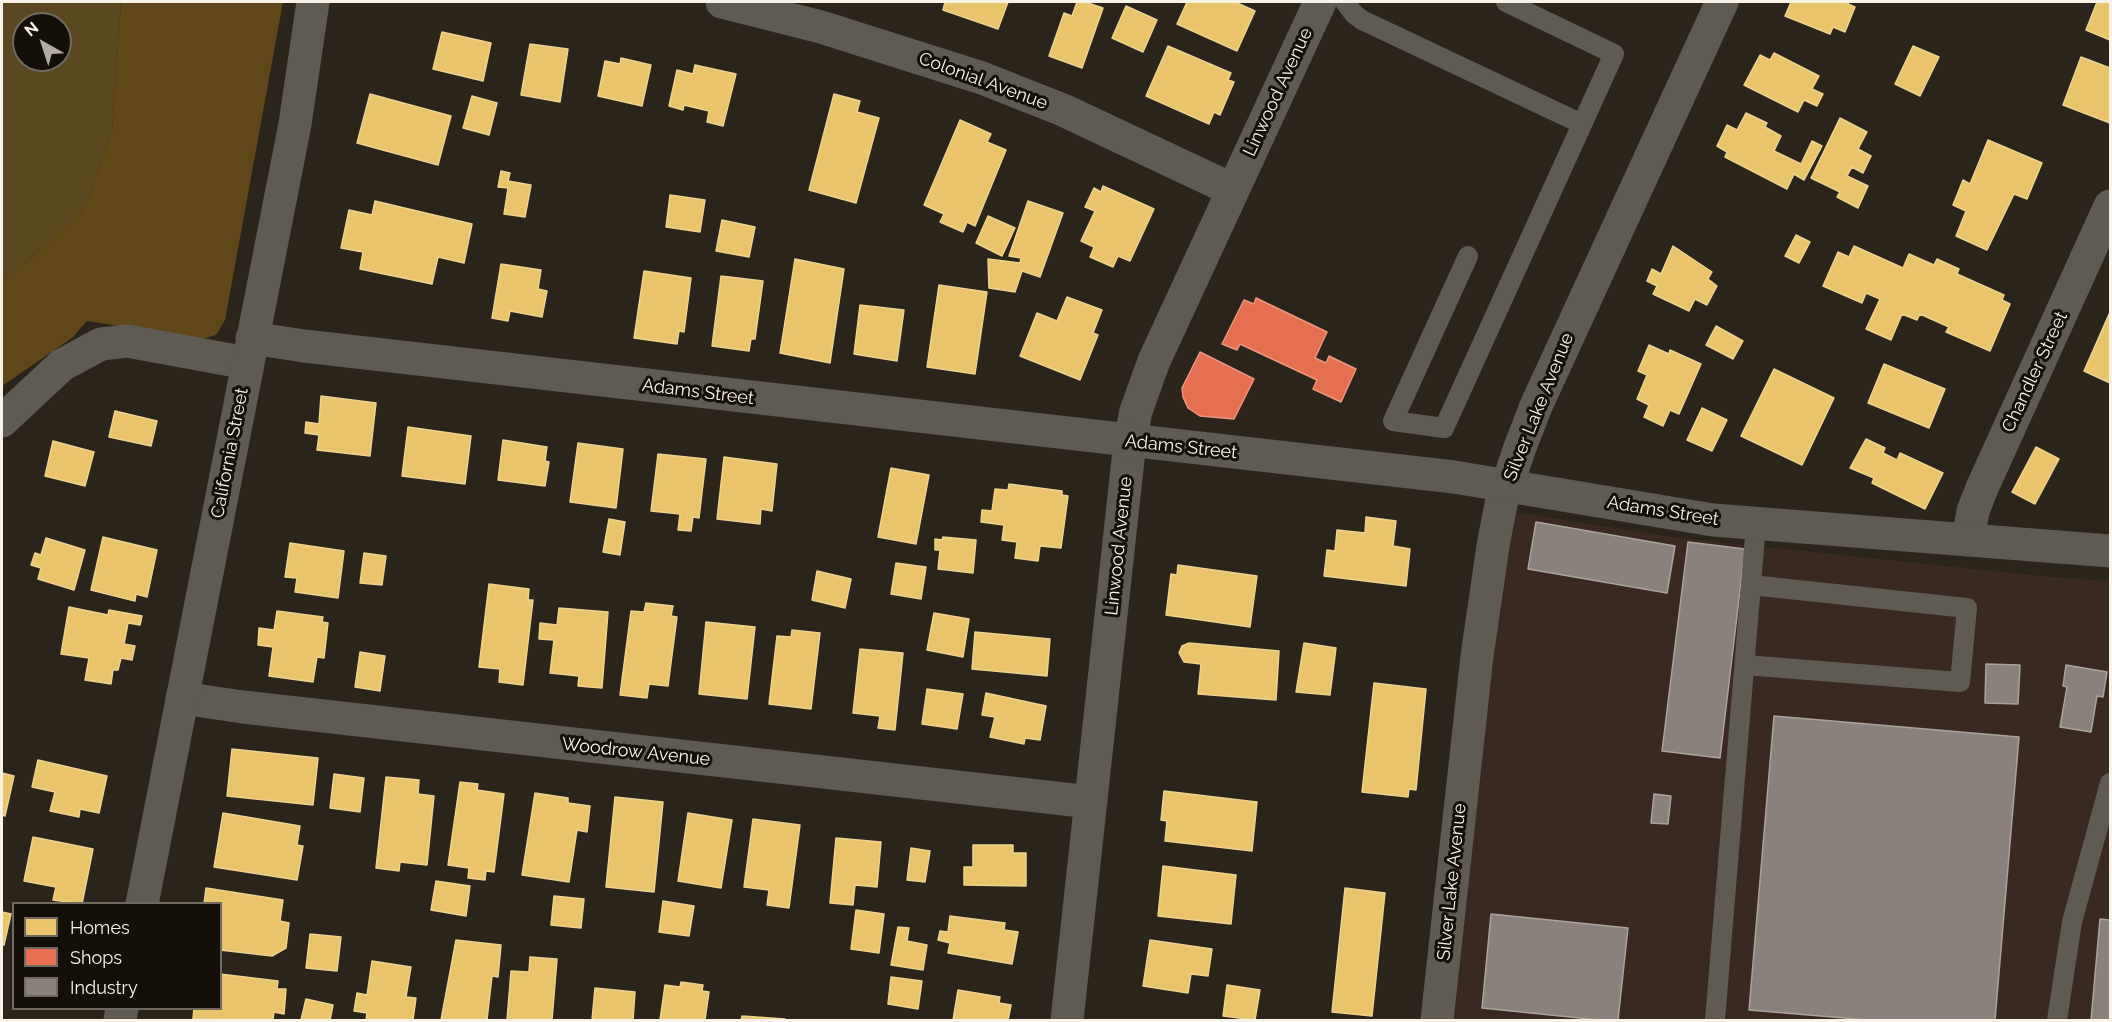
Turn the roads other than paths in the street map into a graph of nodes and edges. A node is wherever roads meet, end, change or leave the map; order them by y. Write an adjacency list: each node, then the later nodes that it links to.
1 (314, 2): 11 (street, California Street)
2 (722, 2): 8 (street, Colonial Avenue)
3 (1320, 2): 8 (street, Linwood Avenue)
4 (1345, 2): 7 (lane)
5 (1506, 2): 7 (lane)
6 (1722, 2): 14 (street, Silver Lake Avenue)
7 (1582, 124): 10 (lane)
8 (1233, 190): 13 (street, Linwood Avenue)
9 (2110, 206): 16 (street, Chandler Street)
10 (1468, 256)
11 (250, 350): 12 (street, Adams Street); 13 (street, Adams Street); 20 (street, California Street)
12 (2, 421)
13 (1130, 441): 14 (street, Adams Street); 22 (street, Linwood Avenue)
14 (1507, 485): 15 (street, Adams Street); 25 (street, Silver Lake Avenue)
15 (1756, 524): 16 (street, Adams Street); 18 (lane)
16 (1968, 540): 17 (street, Adams Street)
17 (2110, 551)
18 (1752, 585): 19 (lane); 19 (lane)
19 (1745, 665): 26 (lane)
20 (182, 698): 22 (street, Woodrow Avenue); 23 (street, California Street)
21 (2110, 783): 27 (lane)
22 (1091, 802): 24 (street, Linwood Avenue)
23 (142, 902)
24 (1067, 1020)
25 (1437, 1020)
26 (1715, 1020)
27 (2057, 1020)

